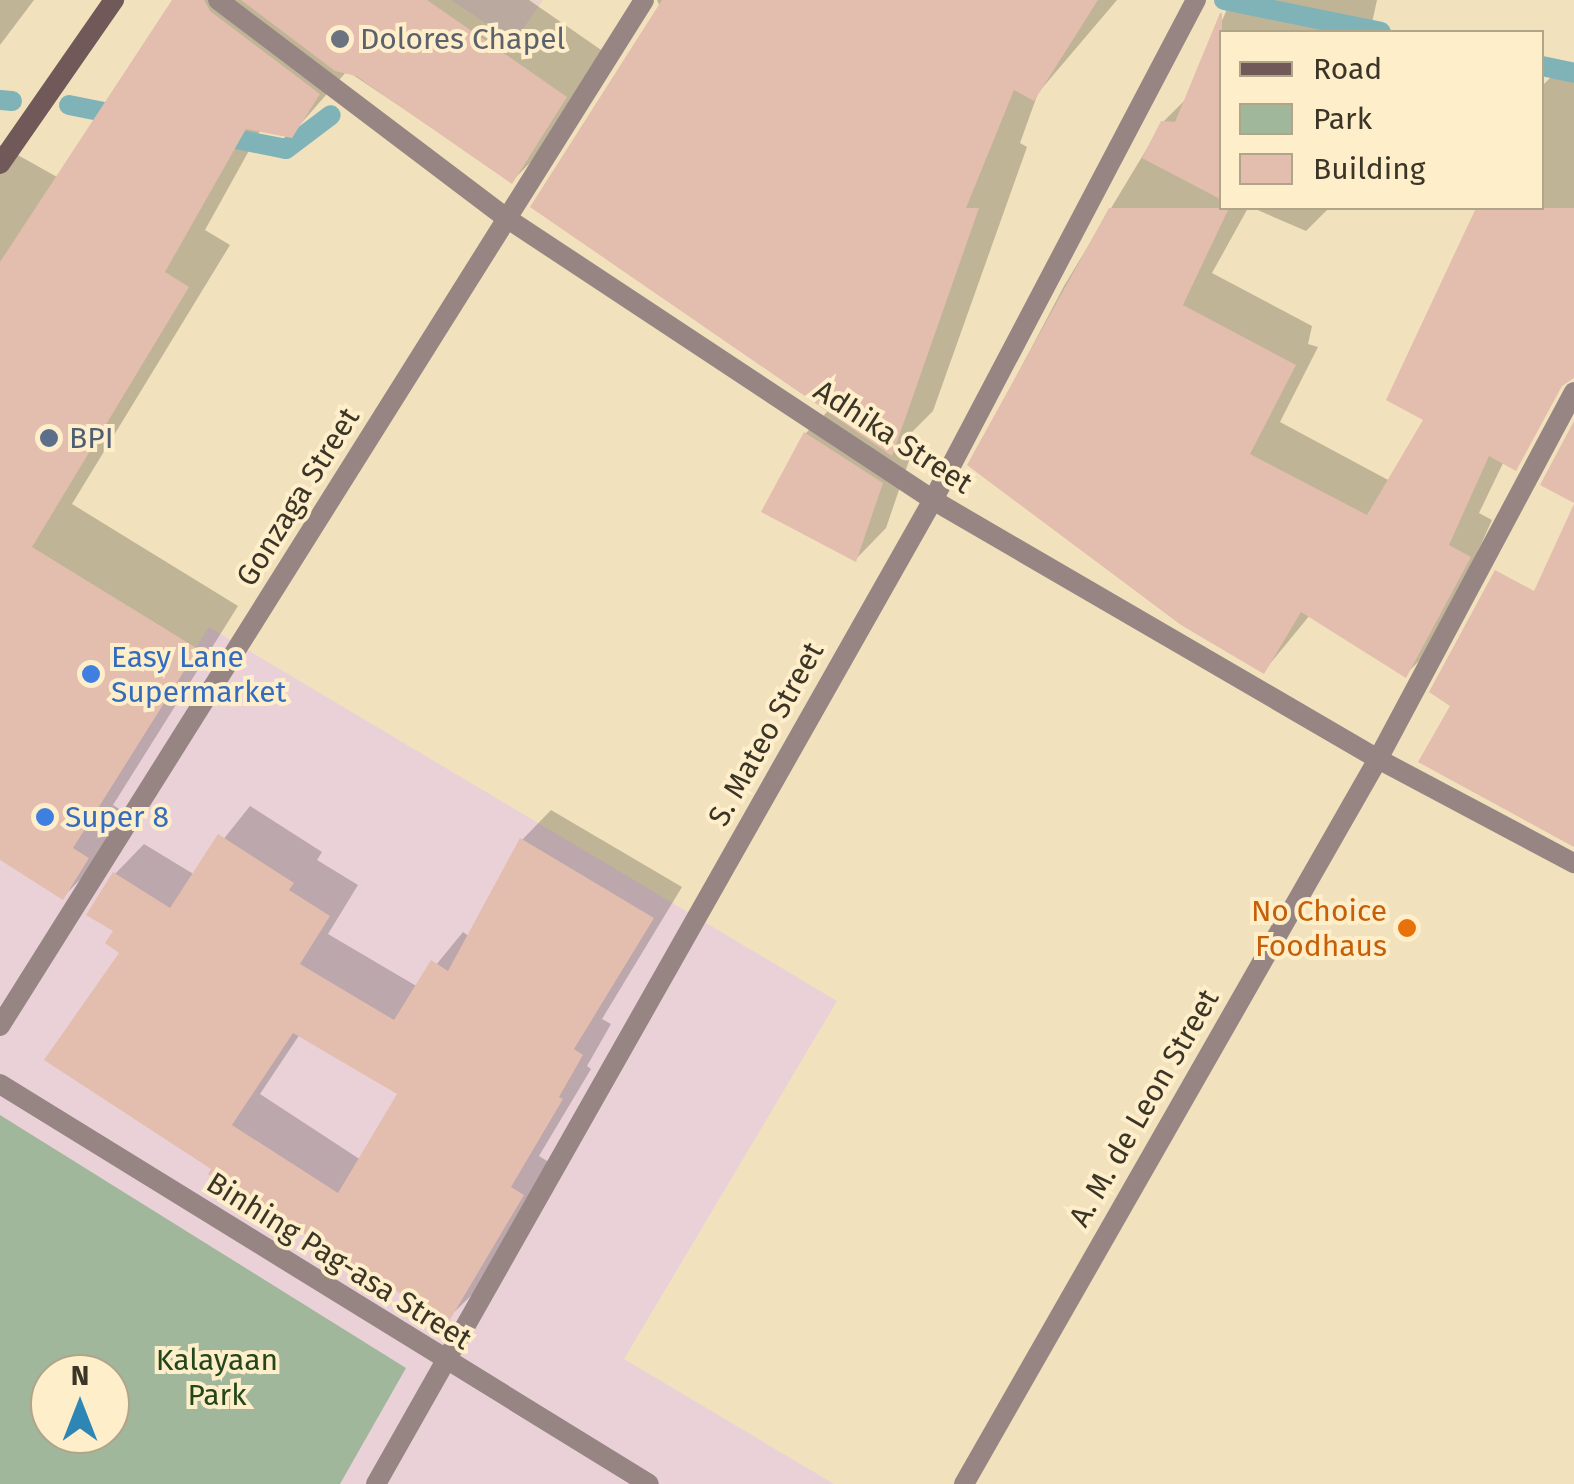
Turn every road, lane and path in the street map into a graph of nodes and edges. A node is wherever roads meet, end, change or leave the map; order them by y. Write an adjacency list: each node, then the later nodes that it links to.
1 (114, 0): 5 (main road)
2 (218, 0): 6 (street, Adhika Street)
3 (644, 0): 6 (street, Gonzaga Street)
4 (1195, 3): 8 (street, S. Mateo Street)
5 (0, 164)
6 (508, 220): 8 (street, Adhika Street); 11 (street, Gonzaga Street)
7 (1574, 392): 9 (street, A. M. de Leon Street)
8 (933, 500): 9 (street, Adhika Street); 13 (street, S. Mateo Street)
9 (1378, 759): 10 (street, Adhika Street); 16 (street, A. M. de Leon Street)
10 (1574, 864)
11 (0, 1026)
12 (0, 1084): 13 (street, Binhing Pag-asa Street)
13 (446, 1363): 14 (street, S. Mateo Street); 15 (street, Binhing Pag-asa Street)
14 (376, 1484)
15 (649, 1484)
16 (964, 1484)

